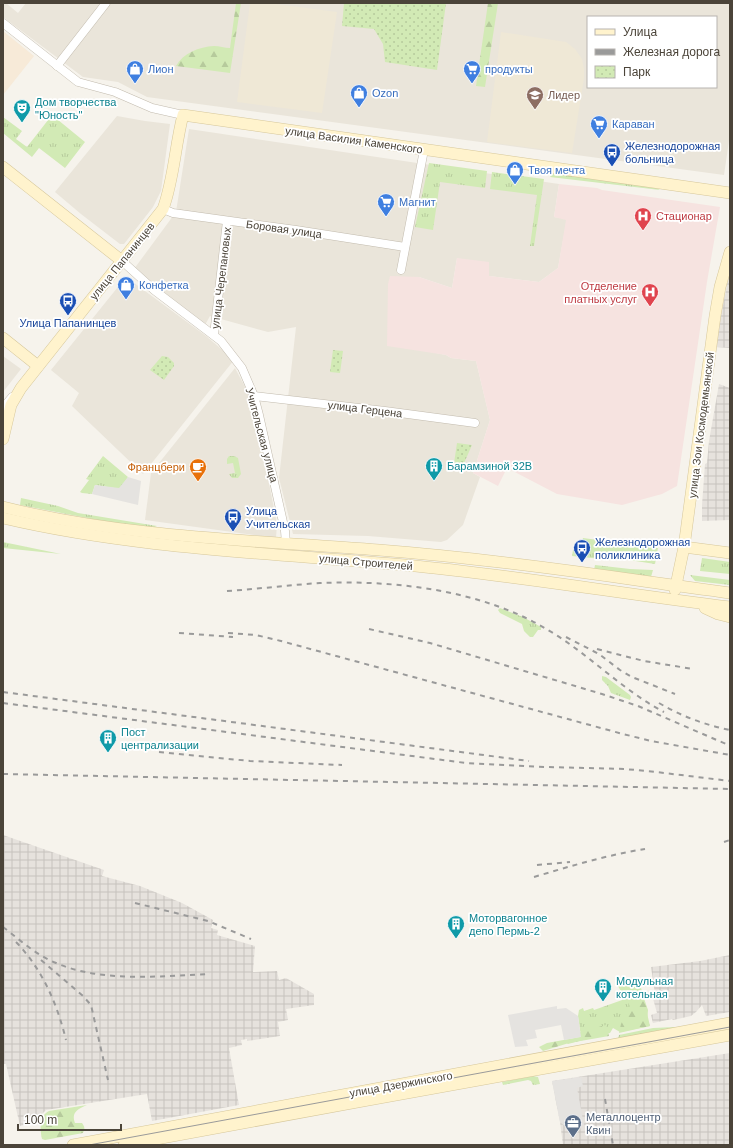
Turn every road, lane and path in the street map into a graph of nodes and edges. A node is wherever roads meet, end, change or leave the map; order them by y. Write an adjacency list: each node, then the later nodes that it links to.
1 (106, 3): 3 (street)
2 (3, 23): 3 (street, улица Василия Каменского)
3 (57, 66): 4 (street, улица Василия Каменского)
4 (182, 115): 5 (main road, улица Василия Каменского); 8 (main road, улица Папанинцев)
5 (424, 150): 7 (main road, улица Василия Каменского); 10 (street)
6 (3, 167): 12 (main road)
7 (730, 193)
8 (163, 209): 9 (street, Боровая улица); 12 (main road, улица Папанинцев)
9 (228, 221): 10 (street, Боровая улица); 14 (street, улица Черепановых)
10 (404, 247): 13 (street)
11 (730, 252): 25 (main road, улица Зои Космодемьянской)
12 (122, 261): 14 (street, Учительская улица); 16 (main road, улица Папанинцев)
13 (400, 270)
14 (214, 335): 18 (street, Учительская улица)
15 (3, 338): 16 (main road)
16 (38, 366): 17 (main road, улица Папанинцев)
17 (21, 388): 19 (street, улица Папанинцев); 21 (main road, улица Папанинцев)
18 (254, 396): 20 (street, улица Герцена); 24 (street, Учительская улица)
19 (3, 408)
20 (475, 423)
21 (4, 432)
22 (3, 507): 24 (main road, улица Строителей)
23 (3, 518): 29 (main road, улица Строителей)
24 (286, 544): 27 (main road, улица Строителей)
25 (684, 547): 26 (main road); 27 (main road, улица Зои Космодемьянской)
26 (730, 553)
27 (677, 585): 28 (main road, улица Строителей); 29 (main road, улица Зои Космодемьянской)
28 (730, 593)
29 (672, 599): 30 (main road, улица Строителей)
30 (696, 603): 31 (main road, улица Строителей); 32 (main road)
31 (730, 607)
32 (730, 617)
33 (730, 1023): 35 (main road, улица Дзержинского)
34 (730, 1035): 36 (main road, улица Дзержинского)
35 (73, 1145)
36 (124, 1145)

